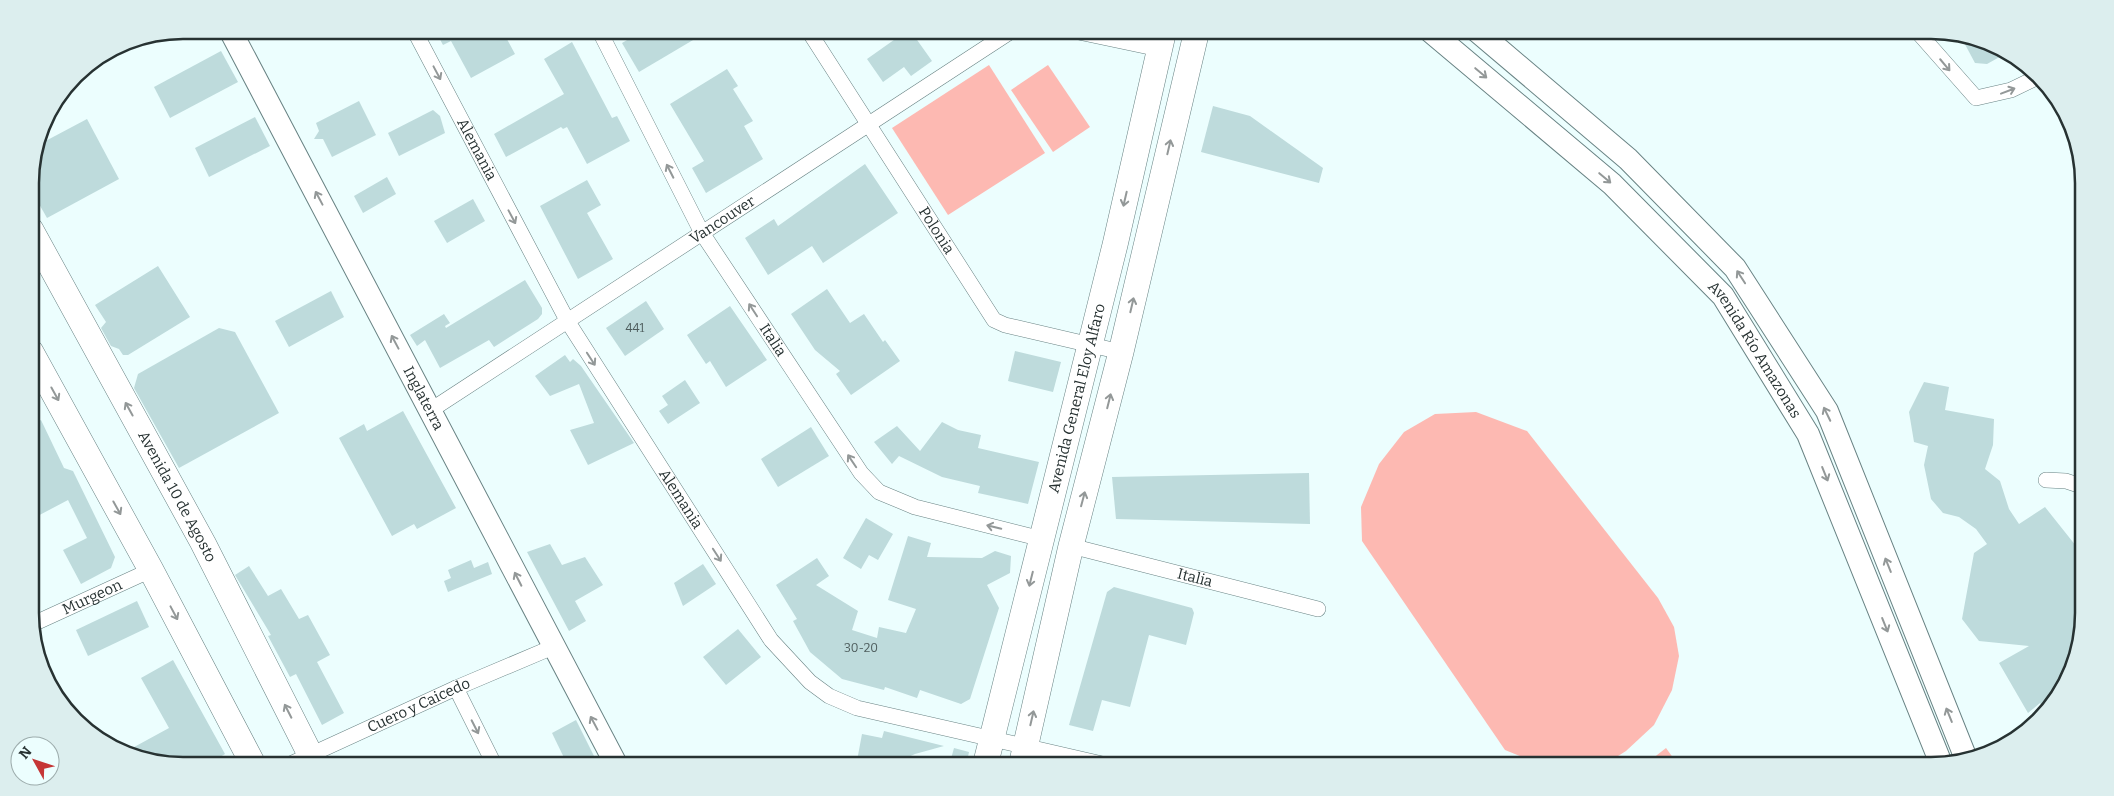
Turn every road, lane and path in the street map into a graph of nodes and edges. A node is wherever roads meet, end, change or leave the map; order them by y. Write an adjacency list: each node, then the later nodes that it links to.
1 (235, 39): 19 (main road, Inglaterra, one-way to 1)
2 (419, 39): 15 (street, Alemania, one-way to 15)
3 (604, 39): 13 (street, Italia, one-way to 3)
4 (814, 39): 12 (street, Polonia)
5 (999, 39): 12 (street, Vancouver)
6 (1195, 39): 17 (main road, Avenida General Eloy Alfaro, one-way to 6)
7 (1440, 39): 38 (main road, Avenida Río Amazonas, one-way to 38)
8 (1487, 39): 30 (main road, Avenida Río Amazonas, one-way to 8)
9 (1924, 39): 11 (street, one-way to 11)
10 (1161, 40): 16 (main road, Avenida General Eloy Alfaro, one-way to 16)
11 (2032, 80)
12 (867, 125): 13 (street, Vancouver); 16 (street, Polonia)
13 (702, 233): 15 (street, Vancouver); 22 (street, Italia, one-way to 13)
14 (39, 245): 32 (main road, Avenida 10 de Agosto, one-way to 14)
15 (568, 322): 19 (street, Vancouver); 29 (street, Alemania, one-way to 29)
16 (1089, 345): 17 (street, Polonia); 22 (main road, Avenida General Eloy Alfaro)
17 (1121, 352): 23 (main road, Avenida General Eloy Alfaro, one-way to 17)
18 (39, 367): 24 (main road, one-way to 24)
19 (431, 410): 27 (main road, Inglaterra, one-way to 19)
20 (2046, 480): 21 (street)
21 (2075, 484)
22 (1042, 539): 29 (main road, Avenida General Eloy Alfaro, one-way to 29)
23 (1071, 546): 25 (street, Italia); 37 (main road, Avenida General Eloy Alfaro, one-way to 23)
24 (151, 570): 26 (street, Murgeon); 31 (main road, one-way to 31)
25 (1318, 609)
26 (39, 621)
27 (553, 647): 28 (street, Cuero y Caicedo); 35 (main road, Inglaterra, one-way to 27)
28 (456, 688): 33 (street, Cuero y Caicedo); 34 (street, one-way to 34)
29 (992, 740): 36 (main road, Avenida General Eloy Alfaro); 37 (street, Alemania)
30 (1964, 753)
31 (249, 757)
32 (311, 757)
33 (319, 757)
34 (490, 757)
35 (612, 757)
36 (987, 757)
37 (1023, 757)
38 (1938, 757)

